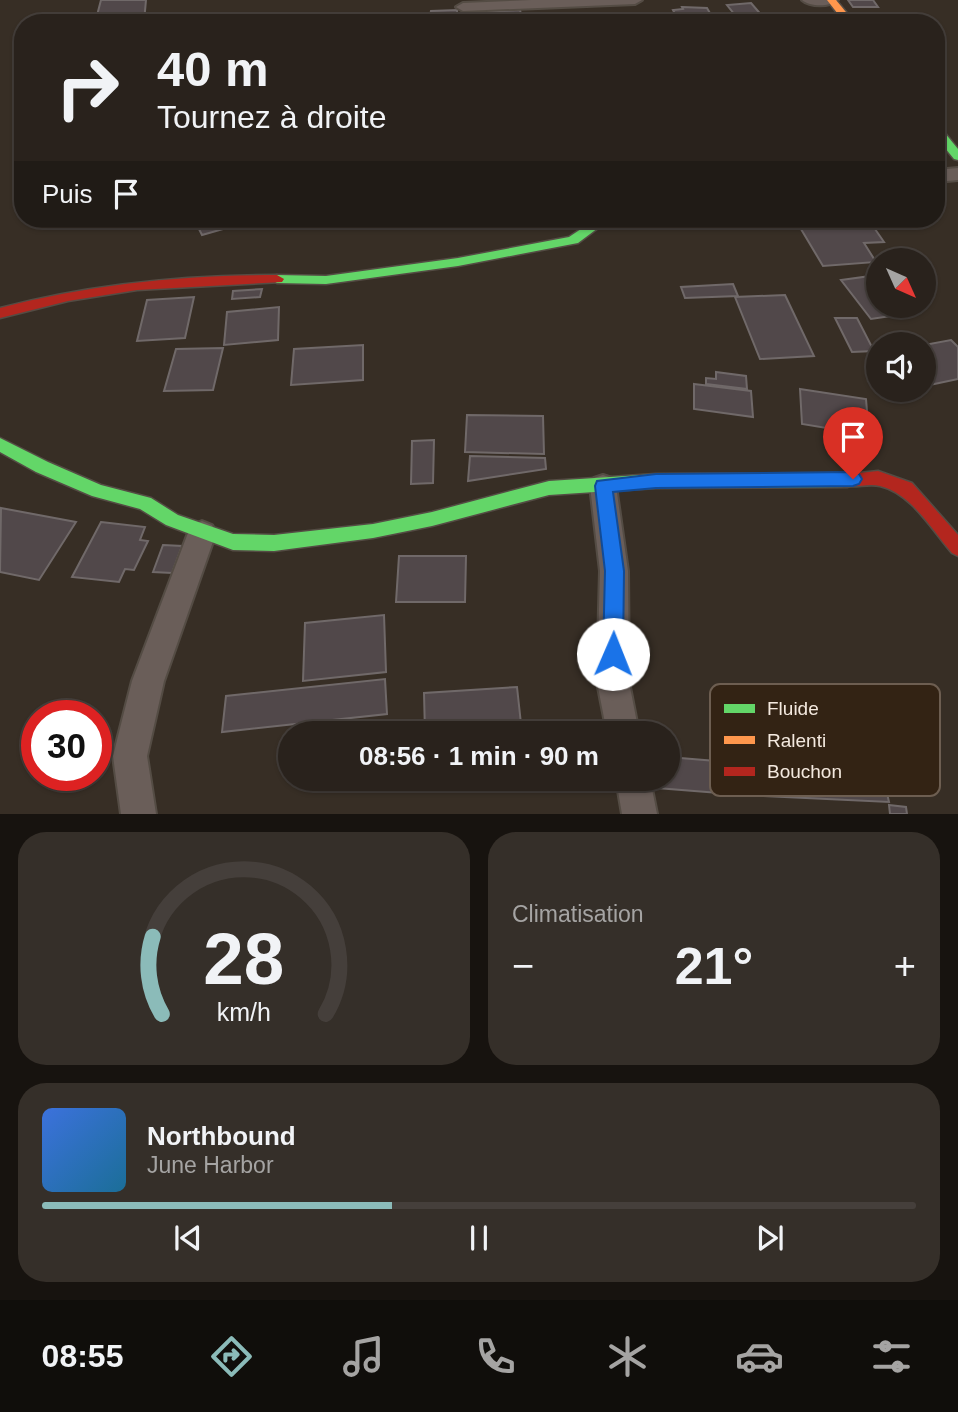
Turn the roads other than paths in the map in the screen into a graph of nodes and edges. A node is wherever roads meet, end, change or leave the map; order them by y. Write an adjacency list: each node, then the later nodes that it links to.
1 (635, 0): 4 (street)
2 (809, 0): 3 (street)
3 (831, 0): 5 (street)
4 (463, 7)
5 (843, 14)
6 (945, 140): 7 (street)
7 (958, 157)
8 (591, 228): 9 (street)
9 (0, 313)
10 (0, 447): 12 (street)
11 (603, 486): 12 (street); 13 (street); 14 (street)
12 (202, 533): 16 (street)
13 (958, 548)
14 (621, 721)
15 (635, 791): 17 (street)
16 (139, 814)
17 (640, 814)

